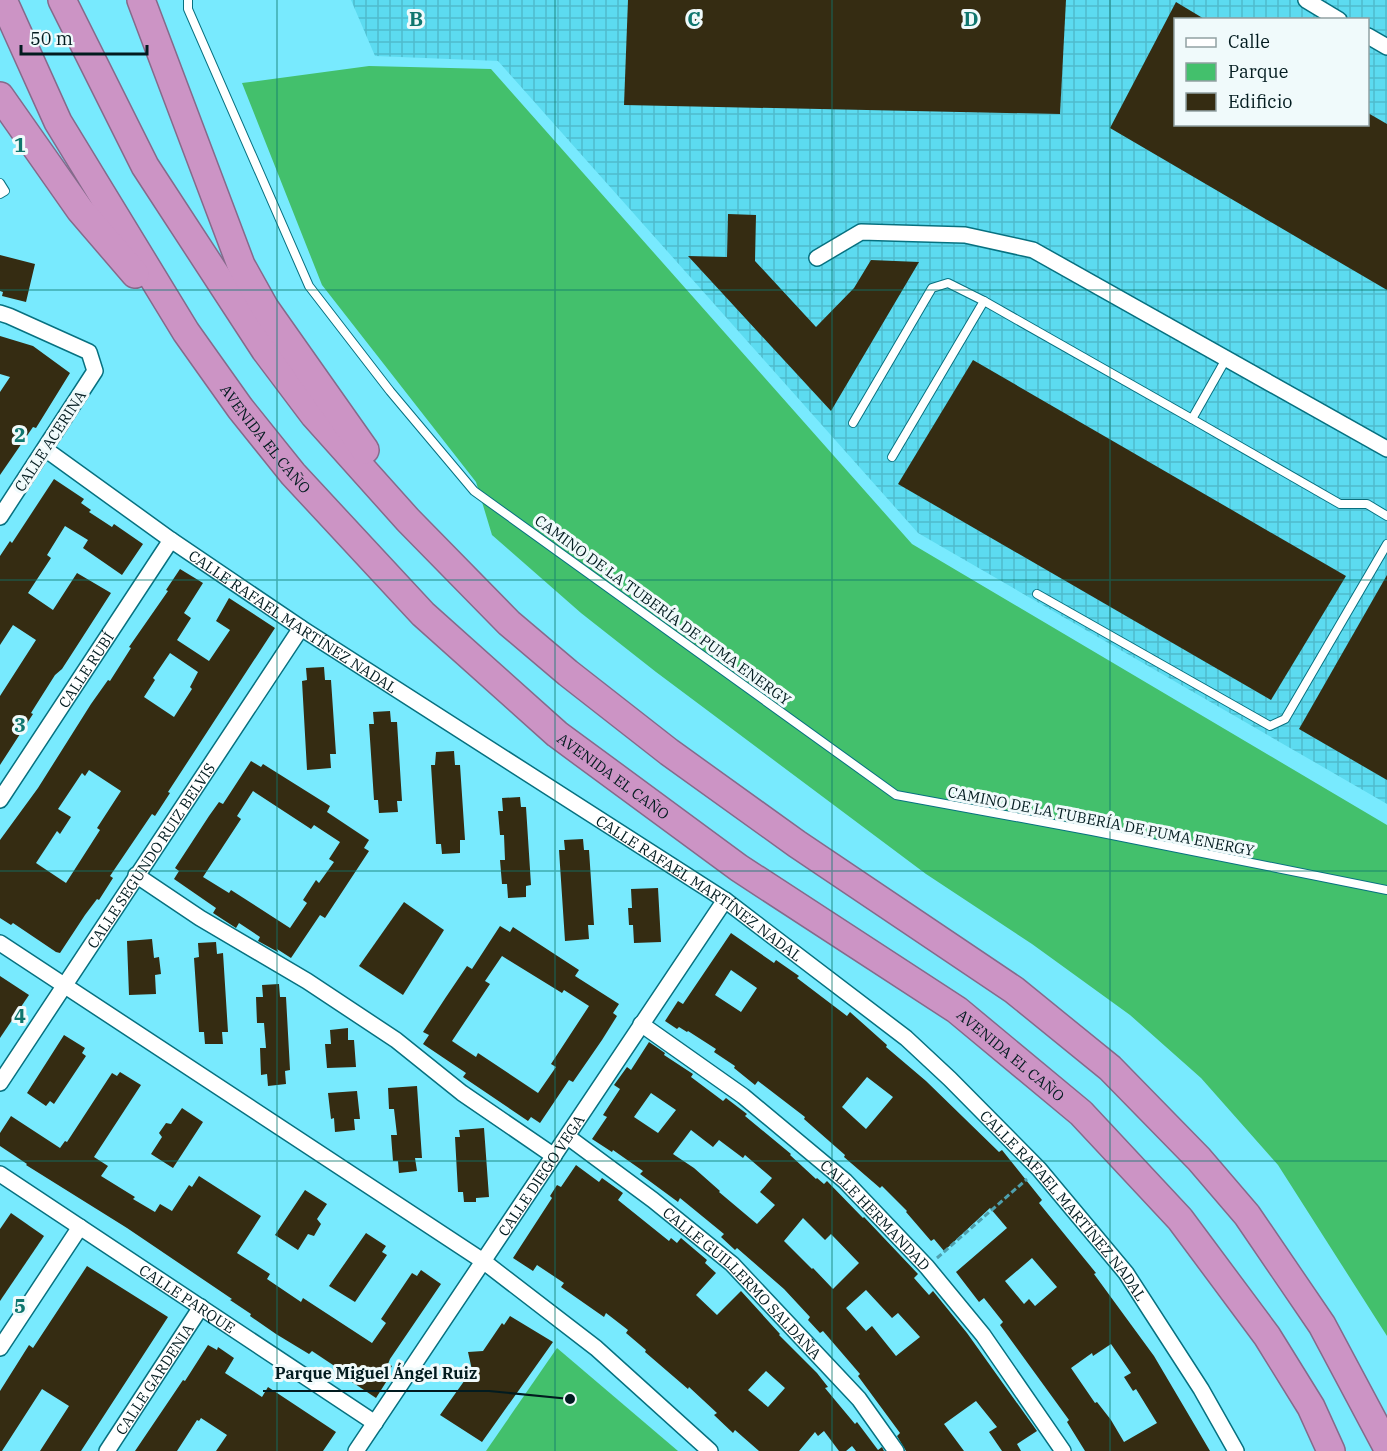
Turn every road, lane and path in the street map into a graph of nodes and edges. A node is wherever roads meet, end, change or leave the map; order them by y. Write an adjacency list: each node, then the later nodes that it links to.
1 (3, 0): 15 (highway, AVENIDA EL CAÑO)
2 (62, 0): 24 (highway)
3 (141, 0): 24 (highway)
4 (188, 0): 31 (lane, CAMINO DE LA TUBERÍA DE PUMA ENERGY)
5 (1306, 0): 6 (street)
6 (1337, 18)
7 (1369, 37): 8 (street)
8 (1387, 47)
9 (0, 96): 15 (highway)
10 (0, 183): 11 (lane)
11 (0, 194)
12 (817, 258): 16 (street)
13 (984, 301): 17 (lane); 18 (lane); 21 (lane)
14 (0, 313): 19 (street, CALLE ACERINA)
15 (186, 332): 54 (highway, AVENIDA EL CAÑO)
16 (1226, 359): 17 (lane); 20 (street)
17 (1192, 419): 23 (lane)
18 (853, 423)
19 (45, 449): 22 (street, CALLE ACERINA); 25 (street, CALLE RAFAEL MARTÍNEZ NADAL)
20 (1387, 449)
21 (892, 457)
22 (2, 509)
23 (1387, 516)
24 (408, 520): 47 (highway)
25 (171, 540): 28 (street, CALLE RAFAEL MARTÍNEZ NADAL); 29 (street, CALLE RUBÍ)
26 (1387, 544): 27 (lane)
27 (1037, 594)
28 (301, 628): 30 (street, CALLE SEGUNDO RUIZ BELVIS); 32 (street, CALLE RAFAEL MARTÍNEZ NADAL)
29 (0, 800)
30 (136, 875): 34 (street, CALLE SEGUNDO RUIZ BELVIS); 38 (street)
31 (1387, 890)
32 (725, 900): 35 (street, CALLE DIEGO VEGA); 39 (street, CALLE RAFAEL MARTÍNEZ NADAL)
33 (0, 943): 34 (street)
34 (64, 985): 36 (street, CALLE SEGUNDO RUIZ BELVIS); 42 (street)
35 (641, 1024): 37 (street, CALLE DIEGO VEGA); 43 (street, CALLE HERMANDAD)
36 (0, 1083)
37 (568, 1137): 38 (street, CALLE DIEGO VEGA); 51 (street, CALLE GUILLERMO SALDAÑA)
38 (554, 1156): 42 (street, CALLE DIEGO VEGA)
39 (1039, 1169): 43 (path); 53 (street, CALLE RAFAEL MARTÍNEZ NADAL)
40 (0, 1174): 41 (street, CALLE PARQUE)
41 (80, 1227): 44 (street, CALLE PARQUE); 45 (street)
42 (483, 1262): 46 (street, CALLE DIEGO VEGA); 50 (street)
43 (927, 1267): 52 (street, CALLE HERMANDAD)
44 (201, 1306): 46 (street, CALLE PARQUE); 48 (street, CALLE GARDENIA)
45 (0, 1348)
46 (375, 1423): 49 (street, CALLE DIEGO VEGA)
47 (1387, 1448)
48 (107, 1451)
49 (356, 1451)
50 (710, 1451)
51 (896, 1451)
52 (1064, 1451)
53 (1236, 1451)
54 (1331, 1451)

